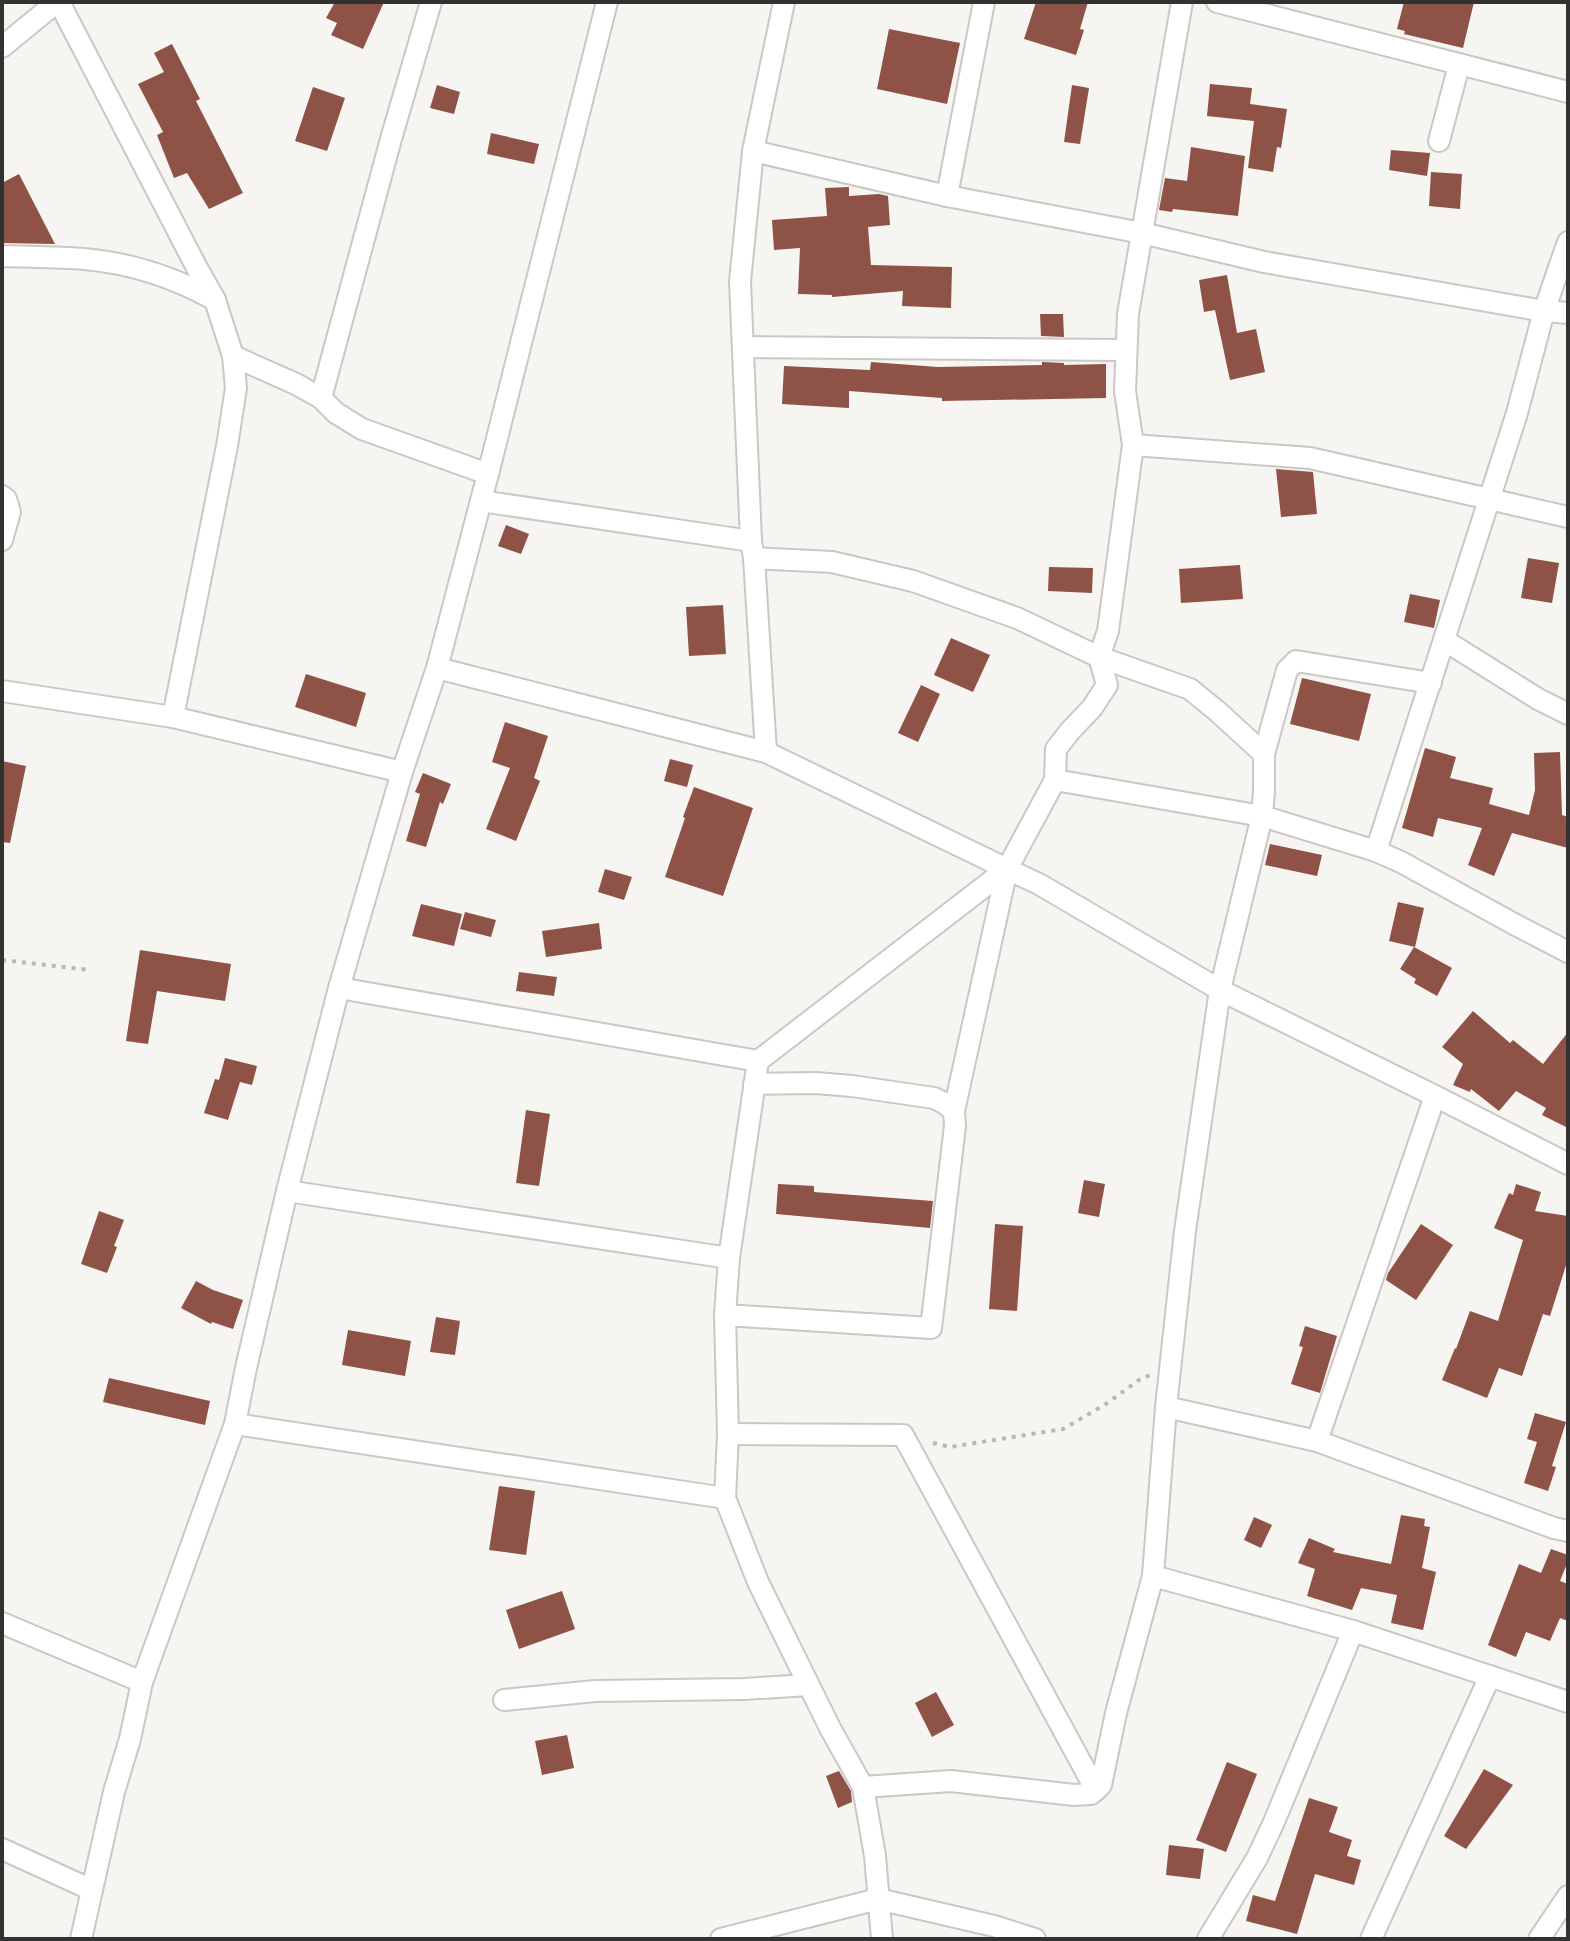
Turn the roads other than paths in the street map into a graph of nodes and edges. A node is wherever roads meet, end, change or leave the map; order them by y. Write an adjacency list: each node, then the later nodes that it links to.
1 (58, 2): 8 (street); 17 (street)
2 (431, 2): 23 (street)
3 (607, 2): 25 (street)
4 (784, 2): 12 (street)
5 (984, 2): 13 (street)
6 (1182, 2): 14 (street)
7 (1217, 2): 9 (street)
8 (2, 47)
9 (1459, 65): 10 (street); 11 (street)
10 (1568, 92)
11 (1439, 141)
12 (753, 151): 13 (street); 20 (street)
13 (947, 196): 14 (street)
14 (1142, 233): 18 (street); 21 (street)
15 (1568, 242): 18 (street)
16 (2, 256): 17 (street)
17 (215, 300): 22 (street)
18 (1544, 311): 19 (street); 27 (street)
19 (1568, 313)
20 (743, 347): 21 (street); 31 (street)
21 (1126, 350): 24 (street)
22 (233, 356): 23 (street); 38 (street)
23 (321, 398): 25 (street)
24 (1133, 445): 27 (street); 33 (street)
25 (488, 474): 28 (street)
26 (2, 496): 30 (street)
27 (1490, 498): 29 (street); 32 (street)
28 (481, 501): 31 (street); 34 (street)
29 (1568, 517)
30 (2, 540)
31 (753, 549): 33 (street); 39 (street)
32 (1444, 640): 35 (street); 37 (street)
33 (1099, 657): 40 (street); 42 (street)
34 (437, 668): 39 (street); 41 (street)
35 (1431, 683): 40 (street); 44 (street)
36 (2, 691): 38 (street)
37 (1568, 714)
38 (173, 717): 41 (street)
39 (766, 752): 45 (street)
40 (1264, 754): 43 (street)
41 (402, 772): 47 (street)
42 (1055, 780): 43 (street); 45 (street)
43 (1262, 816): 44 (street); 48 (street)
44 (1376, 851): 46 (street)
45 (1007, 869): 48 (street); 49 (street); 52 (street)
46 (1568, 952)
47 (339, 988): 49 (street); 54 (street)
48 (1220, 990): 51 (street); 57 (street)
49 (758, 1061): 50 (street)
50 (754, 1084): 52 (street); 55 (street)
51 (1435, 1096): 53 (street); 60 (street)
52 (954, 1111): 56 (street)
53 (1568, 1164)
54 (287, 1191): 55 (street); 58 (street)
55 (729, 1258): 56 (street)
56 (725, 1315): 59 (street)
57 (1166, 1407): 60 (street); 63 (street)
58 (235, 1424): 61 (street); 67 (street)
59 (728, 1434): 61 (street); 72 (street)
60 (1317, 1441): 62 (street)
61 (725, 1498): 68 (street)
62 (1568, 1531)
63 (1153, 1576): 65 (street); 72 (street)
64 (2, 1623): 67 (street)
65 (1353, 1631): 66 (street); 81 (street)
66 (1490, 1676): 70 (street); 82 (street)
67 (142, 1682): 74 (street)
68 (808, 1685): 69 (street); 71 (street)
69 (504, 1700)
70 (1568, 1702)
71 (863, 1787): 72 (street); 76 (street)
72 (1096, 1790)
73 (2, 1849): 74 (street)
74 (92, 1890): 77 (street)
75 (1568, 1896): 83 (street)
76 (878, 1899): 78 (street); 79 (street); 80 (street)
77 (81, 1939)
78 (721, 1939)
79 (882, 1939)
80 (1035, 1939)
81 (1208, 1939)
82 (1371, 1939)
83 (1539, 1939)

